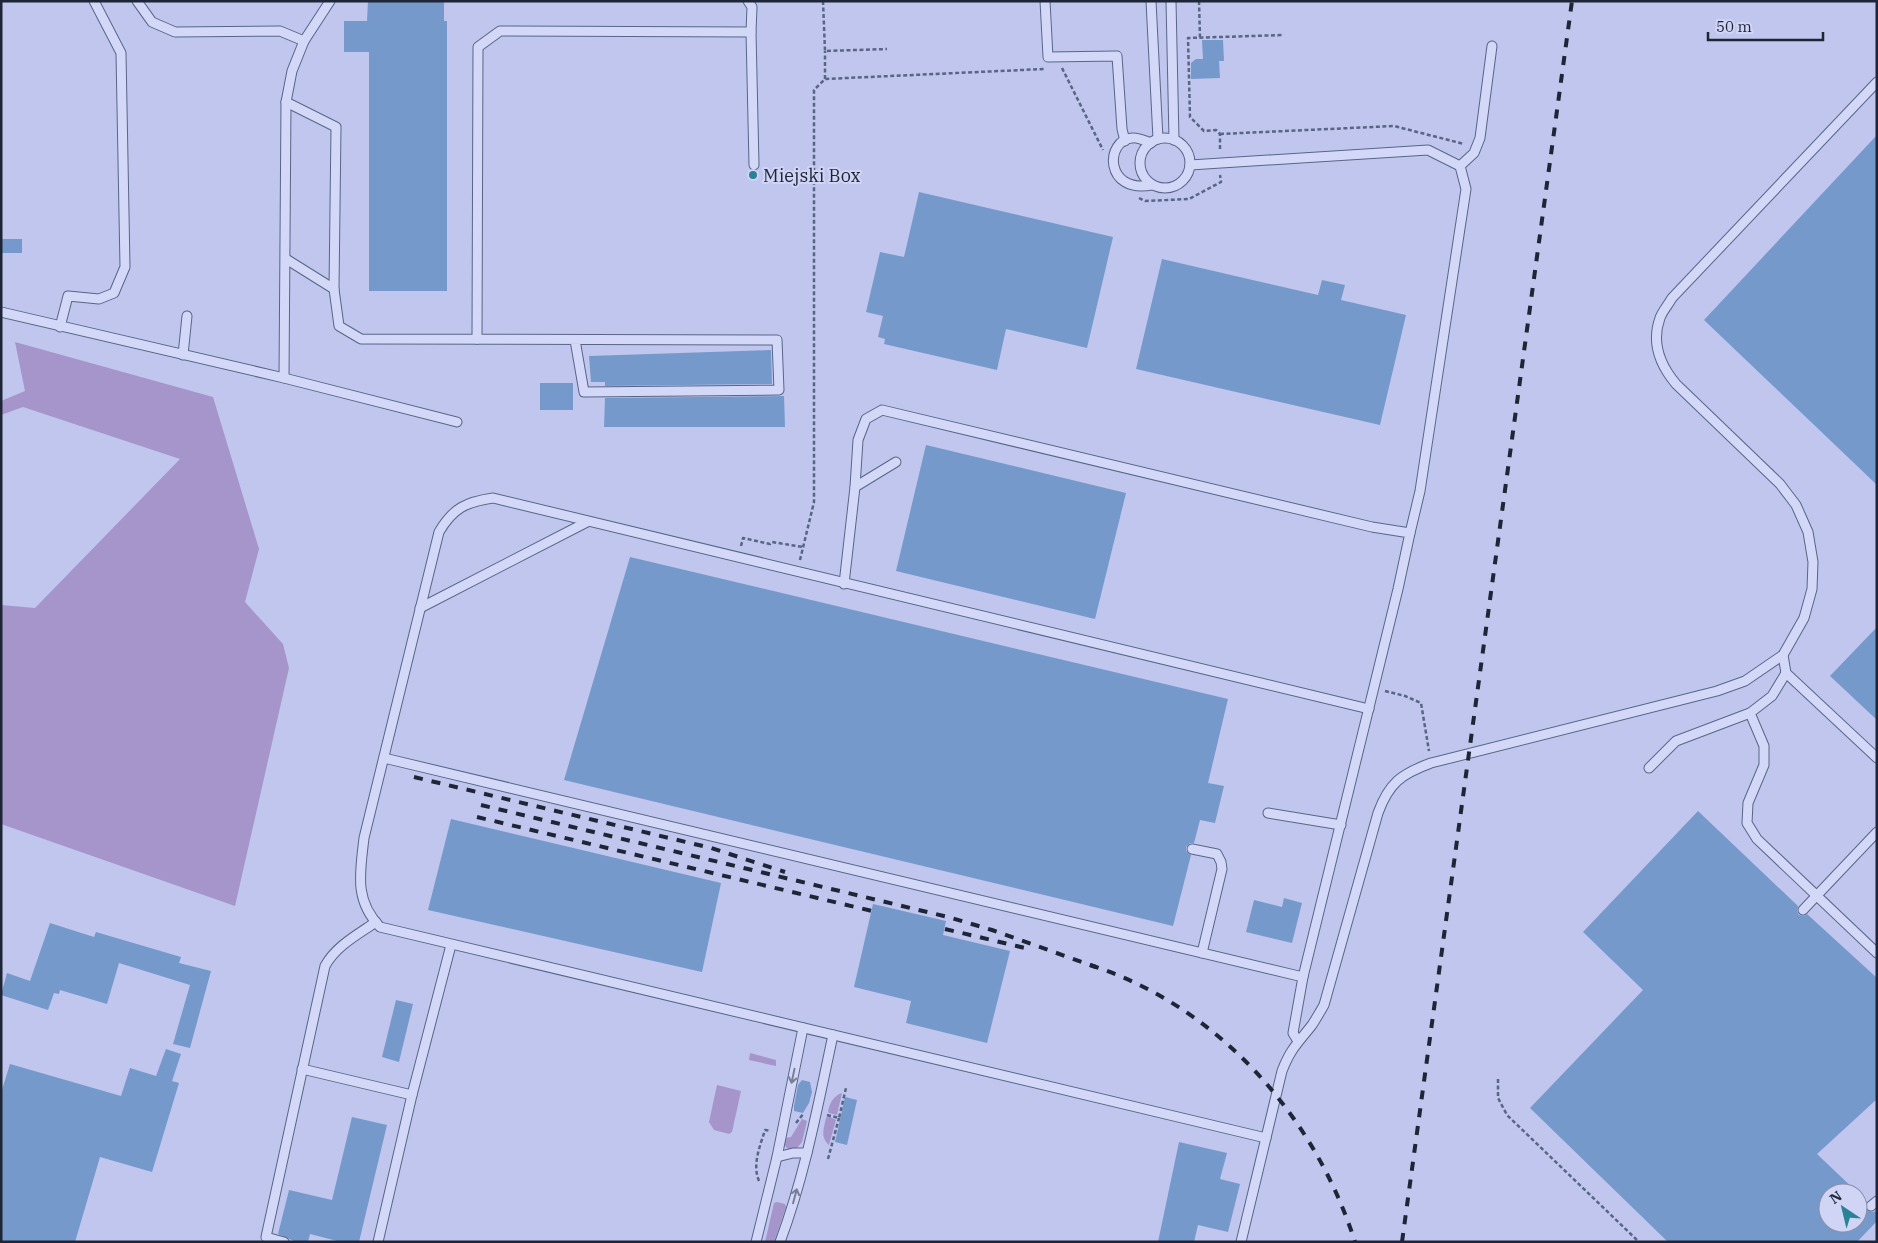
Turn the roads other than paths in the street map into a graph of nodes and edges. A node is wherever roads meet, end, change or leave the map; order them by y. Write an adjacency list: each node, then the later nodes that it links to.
1 (94, 1): 24 (lane)
2 (137, 1): 9 (lane)
3 (330, 1): 9 (lane)
4 (748, 1): 8 (lane)
5 (1045, 1): 14 (lane)
6 (1151, 1): 15 (lane)
7 (1171, 1): 13 (lane)
8 (751, 32): 17 (lane); 25 (lane)
9 (304, 41): 12 (lane)
10 (1492, 46): 18 (lane)
11 (1877, 82): 36 (lane)
12 (286, 102): 20 (lane); 21 (lane)
13 (1174, 140): 15 (lane); 16 (lane)
14 (1125, 141): 15 (lane); 19 (lane)
15 (1155, 141): 19 (lane)
16 (1190, 164): 18 (lane); 19 (lane)
17 (754, 165)
18 (1460, 166): 33 (lane)
19 (1152, 184)
20 (286, 259): 21 (lane); 28 (lane)
21 (334, 289): 25 (lane)
22 (1, 312): 24 (lane)
23 (187, 316): 27 (lane)
24 (60, 327): 27 (lane)
25 (476, 339): 26 (lane)
26 (575, 340): 26 (lane)
27 (183, 355): 28 (lane)
28 (284, 378): 29 (lane)
29 (457, 422)
30 (896, 462): 31 (lane)
31 (855, 487): 33 (lane); 34 (lane)
32 (587, 522): 34 (lane); 35 (lane); 35 (lane)
33 (1410, 533): 38 (lane)
34 (844, 584): 38 (lane)
35 (420, 608): 40 (lane)
36 (1783, 655): 37 (lane); 56 (lane)
37 (1786, 673): 39 (lane); 41 (lane)
38 (1370, 709): 44 (lane)
39 (1750, 713): 42 (lane); 47 (lane)
40 (384, 758): 49 (lane); 51 (lane)
41 (1877, 758)
42 (1649, 768)
43 (1268, 813): 44 (lane)
44 (1341, 825): 53 (lane)
45 (1877, 832): 47 (lane)
46 (1192, 849): 51 (lane)
47 (1816, 897): 48 (lane); 52 (lane)
48 (1803, 910)
49 (376, 922): 50 (lane); 57 (lane)
50 (451, 945): 54 (lane); 58 (lane)
51 (1202, 952): 53 (lane)
52 (1877, 953)
53 (1303, 977): 56 (lane)
54 (803, 1028): 55 (lane); 61 (lane, one-way to 61)
55 (833, 1035): 59 (lane); 60 (lane)
56 (1298, 1040): 59 (lane)
57 (302, 1069): 58 (lane); 62 (lane)
58 (412, 1095): 63 (lane)
59 (1266, 1138): 66 (lane)
60 (807, 1154): 61 (lane); 65 (lane, one-way to 60)
61 (777, 1157): 64 (lane)
62 (284, 1242)
63 (378, 1242)
64 (756, 1242)
65 (780, 1242)
66 (1241, 1242)

